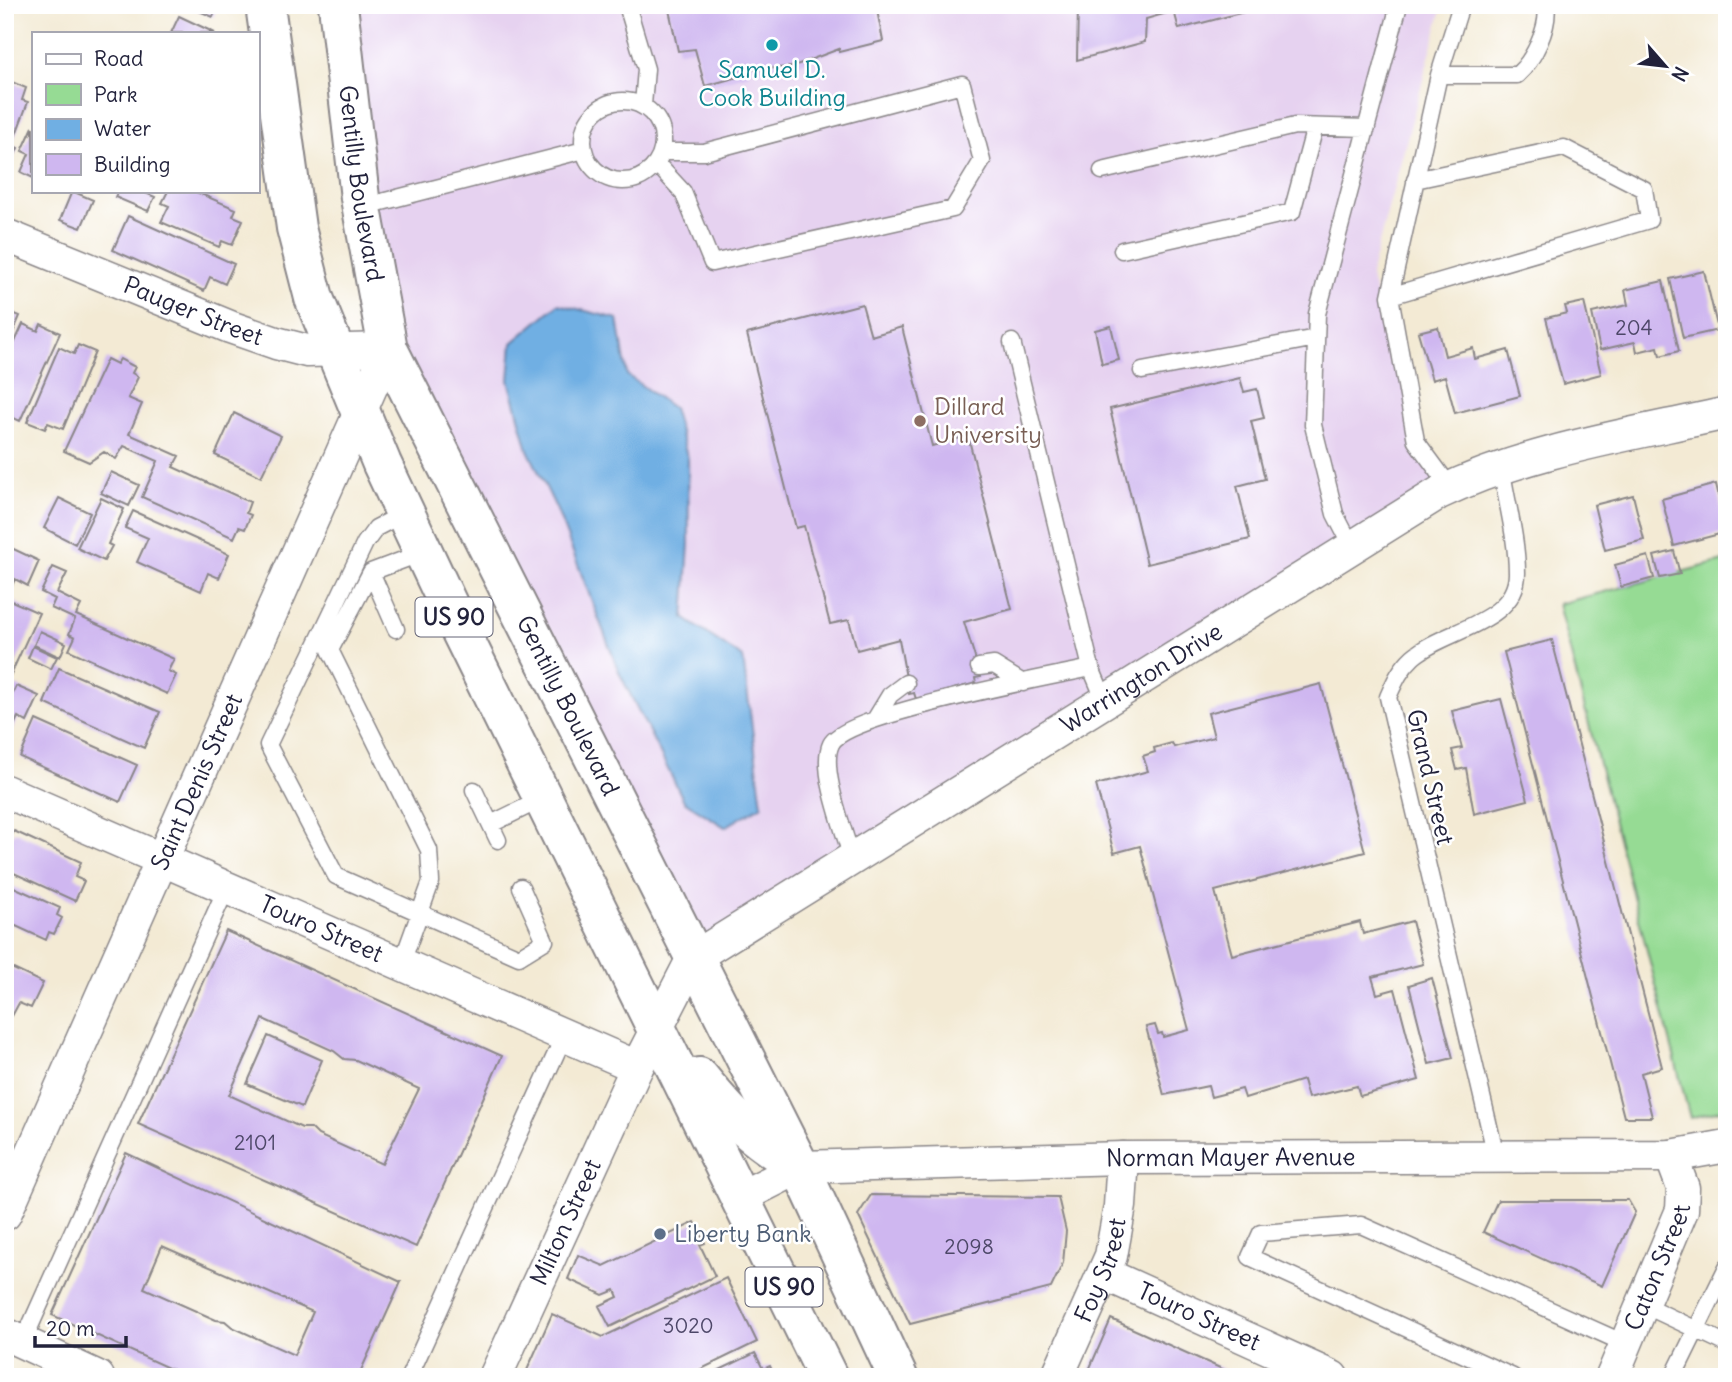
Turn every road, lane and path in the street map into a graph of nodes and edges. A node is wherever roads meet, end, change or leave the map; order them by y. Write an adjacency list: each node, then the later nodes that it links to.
1 (265, 5): 22 (main road, US 90)
2 (338, 5): 15 (main road, Gentilly Boulevard / US 90)
3 (627, 5): 8 (lane)
4 (1399, 5): 10 (lane)
5 (1461, 5): 7 (lane)
6 (1546, 5): 7 (lane)
7 (1439, 75): 14 (lane)
8 (643, 106): 11 (lane); 12 (lane)
9 (1315, 127): 10 (lane); 13 (lane); 17 (lane)
10 (1367, 128): 19 (lane)
11 (584, 150): 12 (lane); 15 (lane)
12 (660, 158): 12 (lane)
13 (1102, 171)
14 (1415, 180): 18 (lane); 18 (lane)
15 (362, 207): 21 (main road, Gentilly Boulevard / US 90)
16 (5, 235): 22 (street, Pauger Street)
17 (1122, 250)
18 (1390, 296): 27 (lane)
19 (1316, 338): 23 (lane); 29 (lane)
20 (1012, 342): 34 (lane)
21 (388, 349): 22 (street, Pauger Street); 24 (street, Saint Denis Street); 49 (main road, Gentilly Boulevard / US 90)
22 (335, 350): 24 (main road, US 90)
23 (1142, 370)
24 (360, 411): 28 (main road, US 90); 45 (street, Saint Denis Street)
25 (1727, 413): 26 (street, Warrington Drive)
26 (1501, 466): 27 (street, Warrington Drive); 55 (lane, Grand Street)
27 (1450, 487): 29 (street, Warrington Drive)
28 (405, 513): 30 (main road, US 90); 48 (lane)
29 (1352, 547): 37 (street, Warrington Drive)
30 (424, 552): 31 (lane); 41 (main road, US 90)
31 (370, 572): 32 (lane); 48 (lane)
32 (396, 629)
33 (979, 667): 35 (lane)
34 (1091, 668): 35 (lane); 37 (lane)
35 (1023, 682): 38 (lane)
36 (906, 683): 38 (lane)
37 (1105, 701): 44 (street, Warrington Drive)
38 (876, 718): 44 (lane)
39 (474, 790): 42 (lane)
40 (5, 791): 45 (street, Touro Street)
41 (544, 798): 42 (lane); 51 (main road, US 90)
42 (491, 824): 43 (lane)
43 (498, 840)
44 (852, 859): 49 (street, Warrington Drive)
45 (162, 862): 47 (street, Touro Street); 60 (street, Saint Denis Street)
46 (521, 887): 48 (lane)
47 (226, 889): 50 (street, Touro Street); 65 (lane)
48 (418, 912): 50 (lane)
49 (693, 958): 51 (street); 58 (main road, Gentilly Boulevard / US 90)
50 (401, 965): 52 (street, Touro Street)
51 (658, 1026): 53 (street); 58 (main road); 59 (main road, US 90)
52 (564, 1036): 53 (street, Touro Street); 69 (lane)
53 (637, 1067): 70 (street, Milton Street)
54 (1727, 1146): 56 (street, Norman Mayer Avenue)
55 (1496, 1156): 56 (street, Norman Mayer Avenue); 57 (street, Norman Mayer Avenue)
56 (1671, 1156): 63 (street, Caton Street)
57 (1123, 1158): 58 (street, Norman Mayer Avenue); 62 (street, Foy Street)
58 (800, 1167): 59 (street, Norman Mayer Avenue); 72 (main road, Gentilly Boulevard / US 90)
59 (741, 1197): 71 (main road, US 90)
60 (5, 1214)
61 (1726, 1272): 64 (lane)
62 (1105, 1274): 73 (street, Foy Street); 74 (street, Touro Street)
63 (1644, 1305): 64 (lane); 66 (street, Caton Street)
64 (1696, 1329): 67 (lane); 77 (lane)
65 (14, 1338): 68 (street)
66 (1626, 1344): 75 (lane); 76 (street, Caton Street)
67 (1727, 1344)
68 (98, 1377)
69 (409, 1377)
70 (495, 1377)
71 (828, 1377)
72 (898, 1377)
73 (1057, 1377)
74 (1332, 1377)
75 (1513, 1377)
76 (1612, 1377)
77 (1673, 1377)

